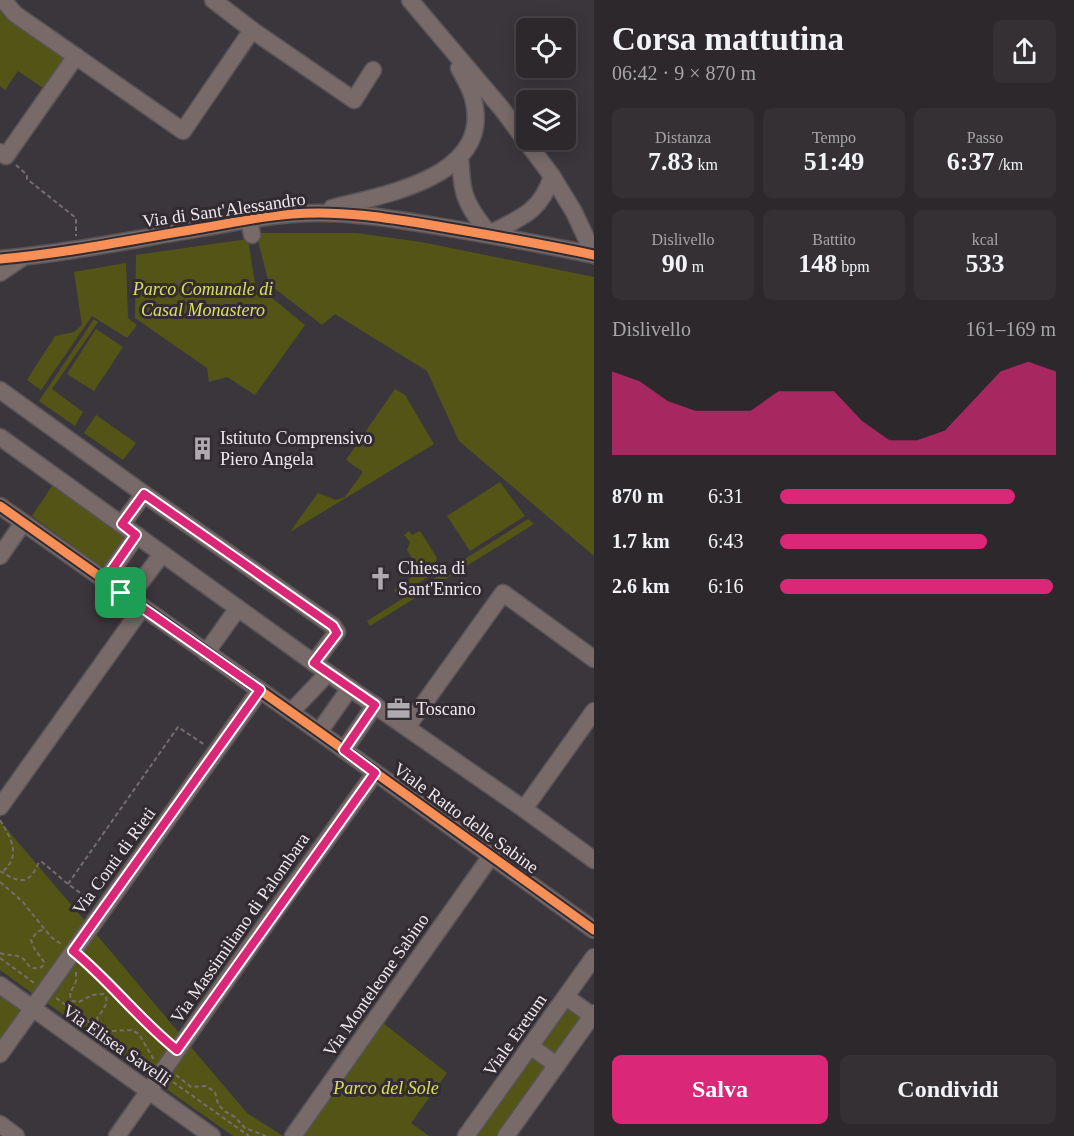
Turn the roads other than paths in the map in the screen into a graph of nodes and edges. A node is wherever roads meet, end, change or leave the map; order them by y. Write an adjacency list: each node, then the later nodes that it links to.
1 (3, 0): 6 (street)
2 (213, 0): 4 (street)
3 (410, 0): 5 (street)
4 (252, 30): 6 (street); 7 (street)
5 (444, 41): 9 (street); 10 (street)
6 (76, 56): 8 (street)
7 (373, 70)
8 (3, 154)
9 (460, 157): 11 (street); 12 (street)
10 (552, 176): 12 (street); 13 (street)
11 (314, 213): 12 (street, Via di Sant'Alessandro); 14 (street, Via di Sant'Alessandro)
12 (489, 234): 13 (street, Via di Sant'Alessandro)
13 (594, 255)
14 (23, 258): 15 (street, Via di Sant'Alessandro); 16 (street)
15 (0, 259)
16 (0, 273)
17 (0, 390): 19 (street)
18 (0, 437): 22 (street)
19 (144, 494): 22 (street); 31 (street)
20 (0, 506): 21 (street, Viale Ratto delle Sabine)
21 (23, 523): 25 (street); 26 (street, Viale Ratto delle Sabine)
22 (122, 524): 23 (street)
23 (136, 535): 24 (street); 26 (street)
24 (162, 554): 27 (street); 28 (street)
25 (0, 556)
26 (104, 581): 27 (street, Viale Ratto delle Sabine)
27 (136, 603): 29 (street, Viale Ratto delle Sabine); 41 (street)
28 (238, 608): 29 (street); 31 (street)
29 (206, 653): 33 (street, Viale Ratto delle Sabine)
30 (594, 659): 37 (street)
31 (321, 668): 32 (street); 36 (street)
32 (350, 688): 34 (street); 38 (street)
33 (260, 690): 36 (street, Viale Ratto delle Sabine); 49 (street, Via Conti di Rieti)
34 (375, 705): 37 (street); 39 (street)
35 (594, 711): 42 (street)
36 (291, 712): 38 (street, Viale Ratto delle Sabine)
37 (407, 727): 42 (street)
38 (319, 732): 39 (street, Viale Ratto delle Sabine)
39 (344, 750): 40 (street, Viale Ratto delle Sabine)
40 (375, 773): 43 (street, Viale Ratto delle Sabine); 54 (street, Via Massimiliano di Palombara)
41 (0, 807)
42 (524, 809): 44 (street)
43 (491, 856): 45 (street, Viale Ratto delle Sabine); 59 (street, Via Monteleone Sabino)
44 (594, 860)
45 (594, 930)
46 (594, 957): 48 (street, Viale Eretum)
47 (0, 985): 49 (street, Via Elisea Savelli)
48 (566, 997): 50 (street); 51 (street, Viale Eretum)
49 (32, 1008): 52 (street, Via Conti di Rieti); 54 (street, Via Elisea Savelli)
50 (593, 1016): 53 (street)
51 (531, 1047): 53 (street); 60 (street, Viale Eretum)
52 (0, 1054)
53 (557, 1065): 61 (street)
54 (149, 1090): 57 (street, Via Massimiliano di Palombara); 58 (street, Via Elisea Savelli)
55 (0, 1124): 56 (street)
56 (16, 1136)
57 (117, 1136)
58 (212, 1136)
59 (293, 1136)
60 (466, 1136)
61 (506, 1136)

